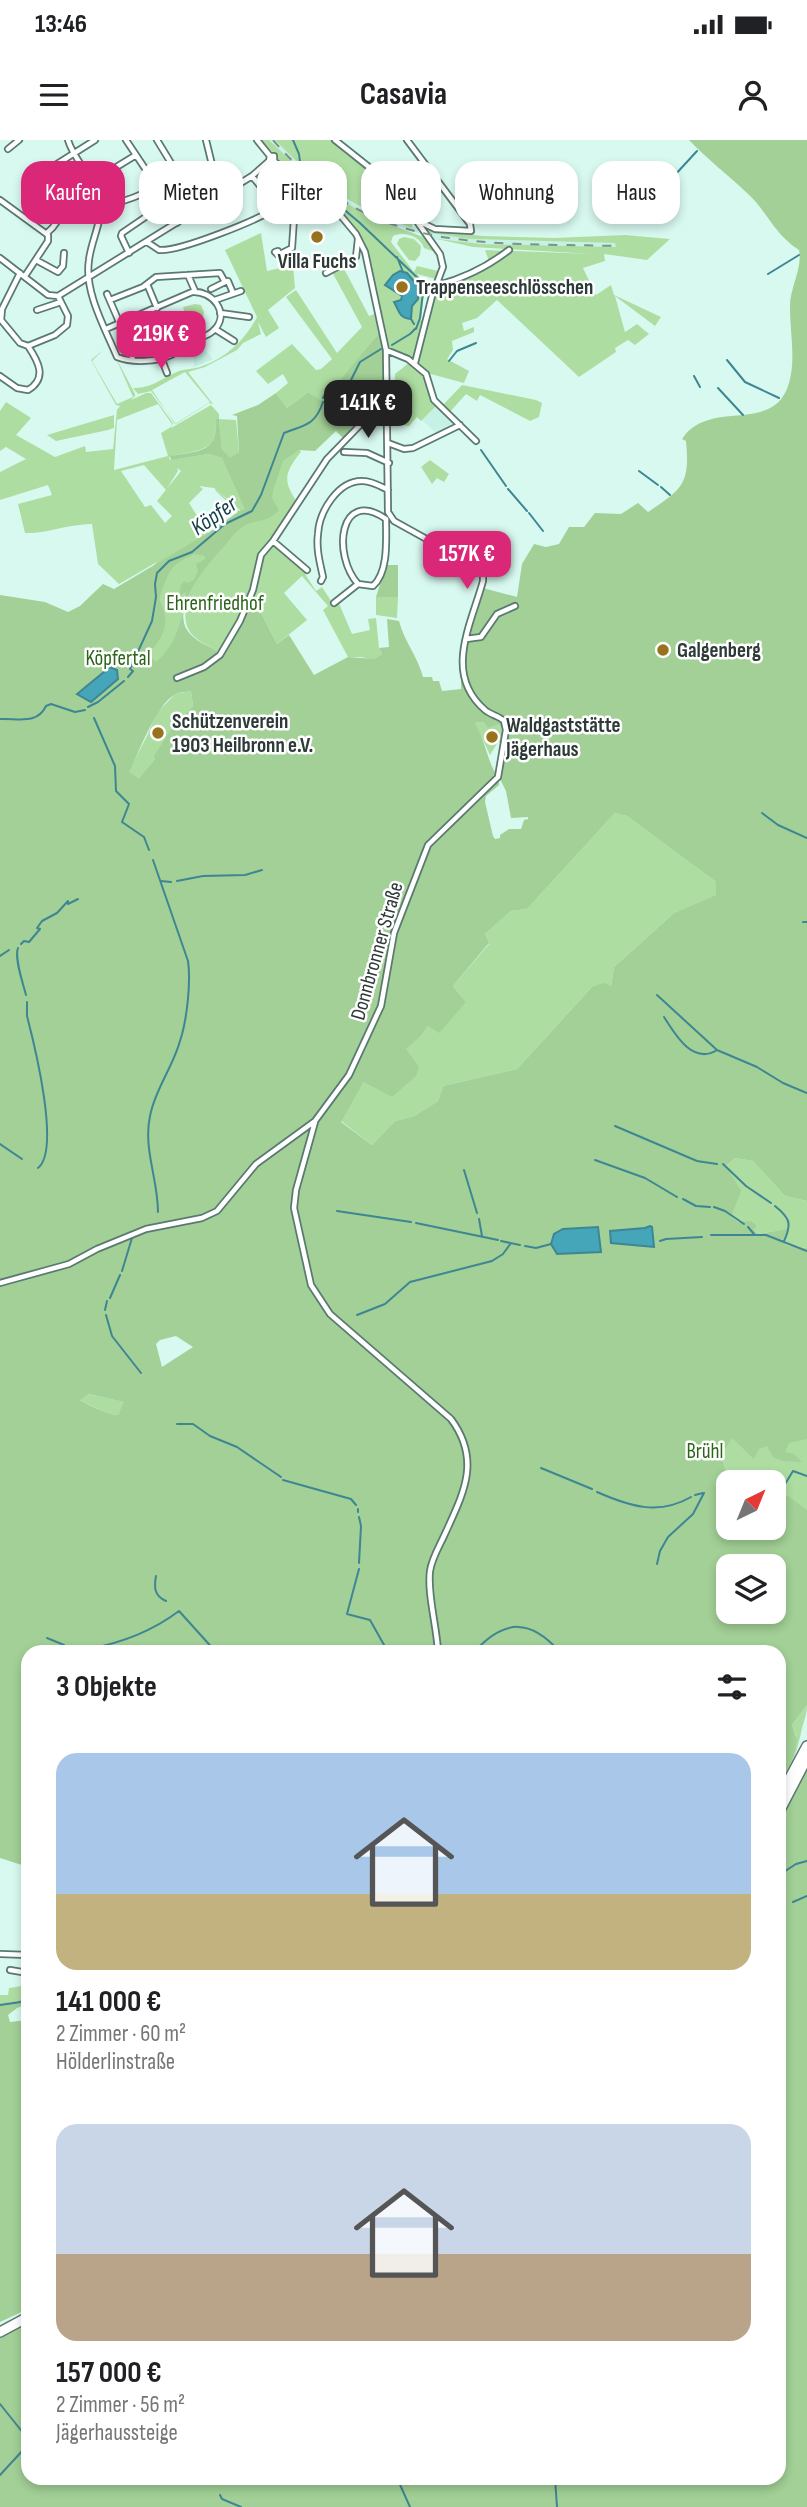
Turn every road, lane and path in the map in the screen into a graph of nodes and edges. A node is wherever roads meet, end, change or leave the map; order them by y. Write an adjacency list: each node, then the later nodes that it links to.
1 (19, 140): 10 (street)
2 (68, 140): 11 (street)
3 (95, 140): 11 (street)
4 (126, 140): 12 (street)
5 (157, 140): 16 (street)
6 (206, 140): 17 (street)
7 (257, 140): 13 (street)
8 (335, 140): 18 (street)
9 (407, 140): 19 (street)
10 (8, 149)
11 (74, 153): 14 (street); 33 (street)
12 (136, 155): 15 (street); 20 (street)
13 (271, 159): 21 (street); 34 (street)
14 (79, 161)
15 (140, 161)
16 (169, 161)
17 (211, 161)
18 (361, 161)
19 (423, 161)
20 (125, 162)
21 (252, 177): 22 (street); 23 (street)
22 (243, 182)
23 (257, 183)
24 (441, 185): 32 (street)
25 (0, 200): 33 (street)
26 (257, 216): 35 (street)
27 (139, 221): 38 (street)
28 (97, 224): 45 (street)
29 (175, 224): 35 (street)
30 (294, 224): 39 (street)
31 (419, 224): 48 (street)
32 (424, 224)
33 (47, 233): 41 (street)
34 (358, 238): 42 (street); 70 (street)
35 (147, 242): 38 (street)
36 (509, 250): 48 (street)
37 (64, 253): 41 (street)
38 (129, 253): 45 (street)
39 (279, 254)
40 (0, 258): 43 (street)
41 (36, 260): 43 (street)
42 (326, 272)
43 (22, 275): 54 (street); 68 (street)
44 (188, 275): 46 (street); 47 (street); 50 (street)
45 (89, 279): 54 (street); 65 (street)
46 (225, 282): 49 (street); 52 (street)
47 (146, 284): 55 (street); 57 (street)
48 (437, 285): 73 (street)
49 (211, 289)
50 (195, 291): 56 (street); 57 (street)
51 (241, 291): 52 (street)
52 (233, 293): 56 (street)
53 (107, 294): 55 (street)
54 (60, 299): 58 (street); 68 (street)
55 (110, 300): 62 (street)
56 (215, 300): 59 (street)
57 (158, 308): 62 (street)
58 (37, 310)
59 (220, 313): 60 (street); 64 (street)
60 (249, 317)
61 (172, 318): 69 (street)
62 (120, 324): 65 (street)
63 (150, 328): 71 (street)
64 (215, 329): 67 (street); 69 (street)
65 (106, 330): 72 (street)
66 (126, 339): 72 (street)
67 (234, 341)
68 (28, 346): 75 (street)
69 (183, 346): 71 (street)
70 (386, 350): 73 (street); 76 (street)
71 (161, 358): 72 (street); 74 (street)
72 (133, 360)
73 (415, 363): 77 (street)
74 (167, 373)
75 (0, 376)
76 (387, 403): 79 (street); 84 (street)
77 (460, 425): 78 (street); 79 (street)
78 (476, 442)
79 (388, 443): 81 (street)
80 (344, 452): 81 (street)
81 (388, 463): 82 (street)
82 (388, 490): 83 (street); 86 (street)
83 (388, 517): 87 (street); 87 (street); 90 (street)
84 (274, 541): 85 (street); 91 (street)
85 (307, 570)
86 (321, 581)
87 (358, 584): 88 (street)
88 (334, 603)
89 (515, 606): 90 (street)
90 (466, 639): 92 (street, Donnbronner Straße)
91 (177, 678)
92 (315, 1121): 93 (street, Donnbronner Straße); 94 (street)
93 (301, 1132): 94 (street); 95 (street, Donnbronner Straße)
94 (312, 1138): 96 (street)
95 (0, 1283)
96 (437, 1645)
97 (803, 1749): 99 (highway)
98 (807, 1758): 100 (highway)
99 (786, 1784)
100 (786, 1798)
101 (0, 1953): 102 (street)
102 (21, 1954)
103 (10, 1970): 104 (street)
104 (21, 1972)
105 (21, 2314): 107 (highway)
106 (21, 2321): 108 (highway)
107 (0, 2325)
108 (0, 2332)

